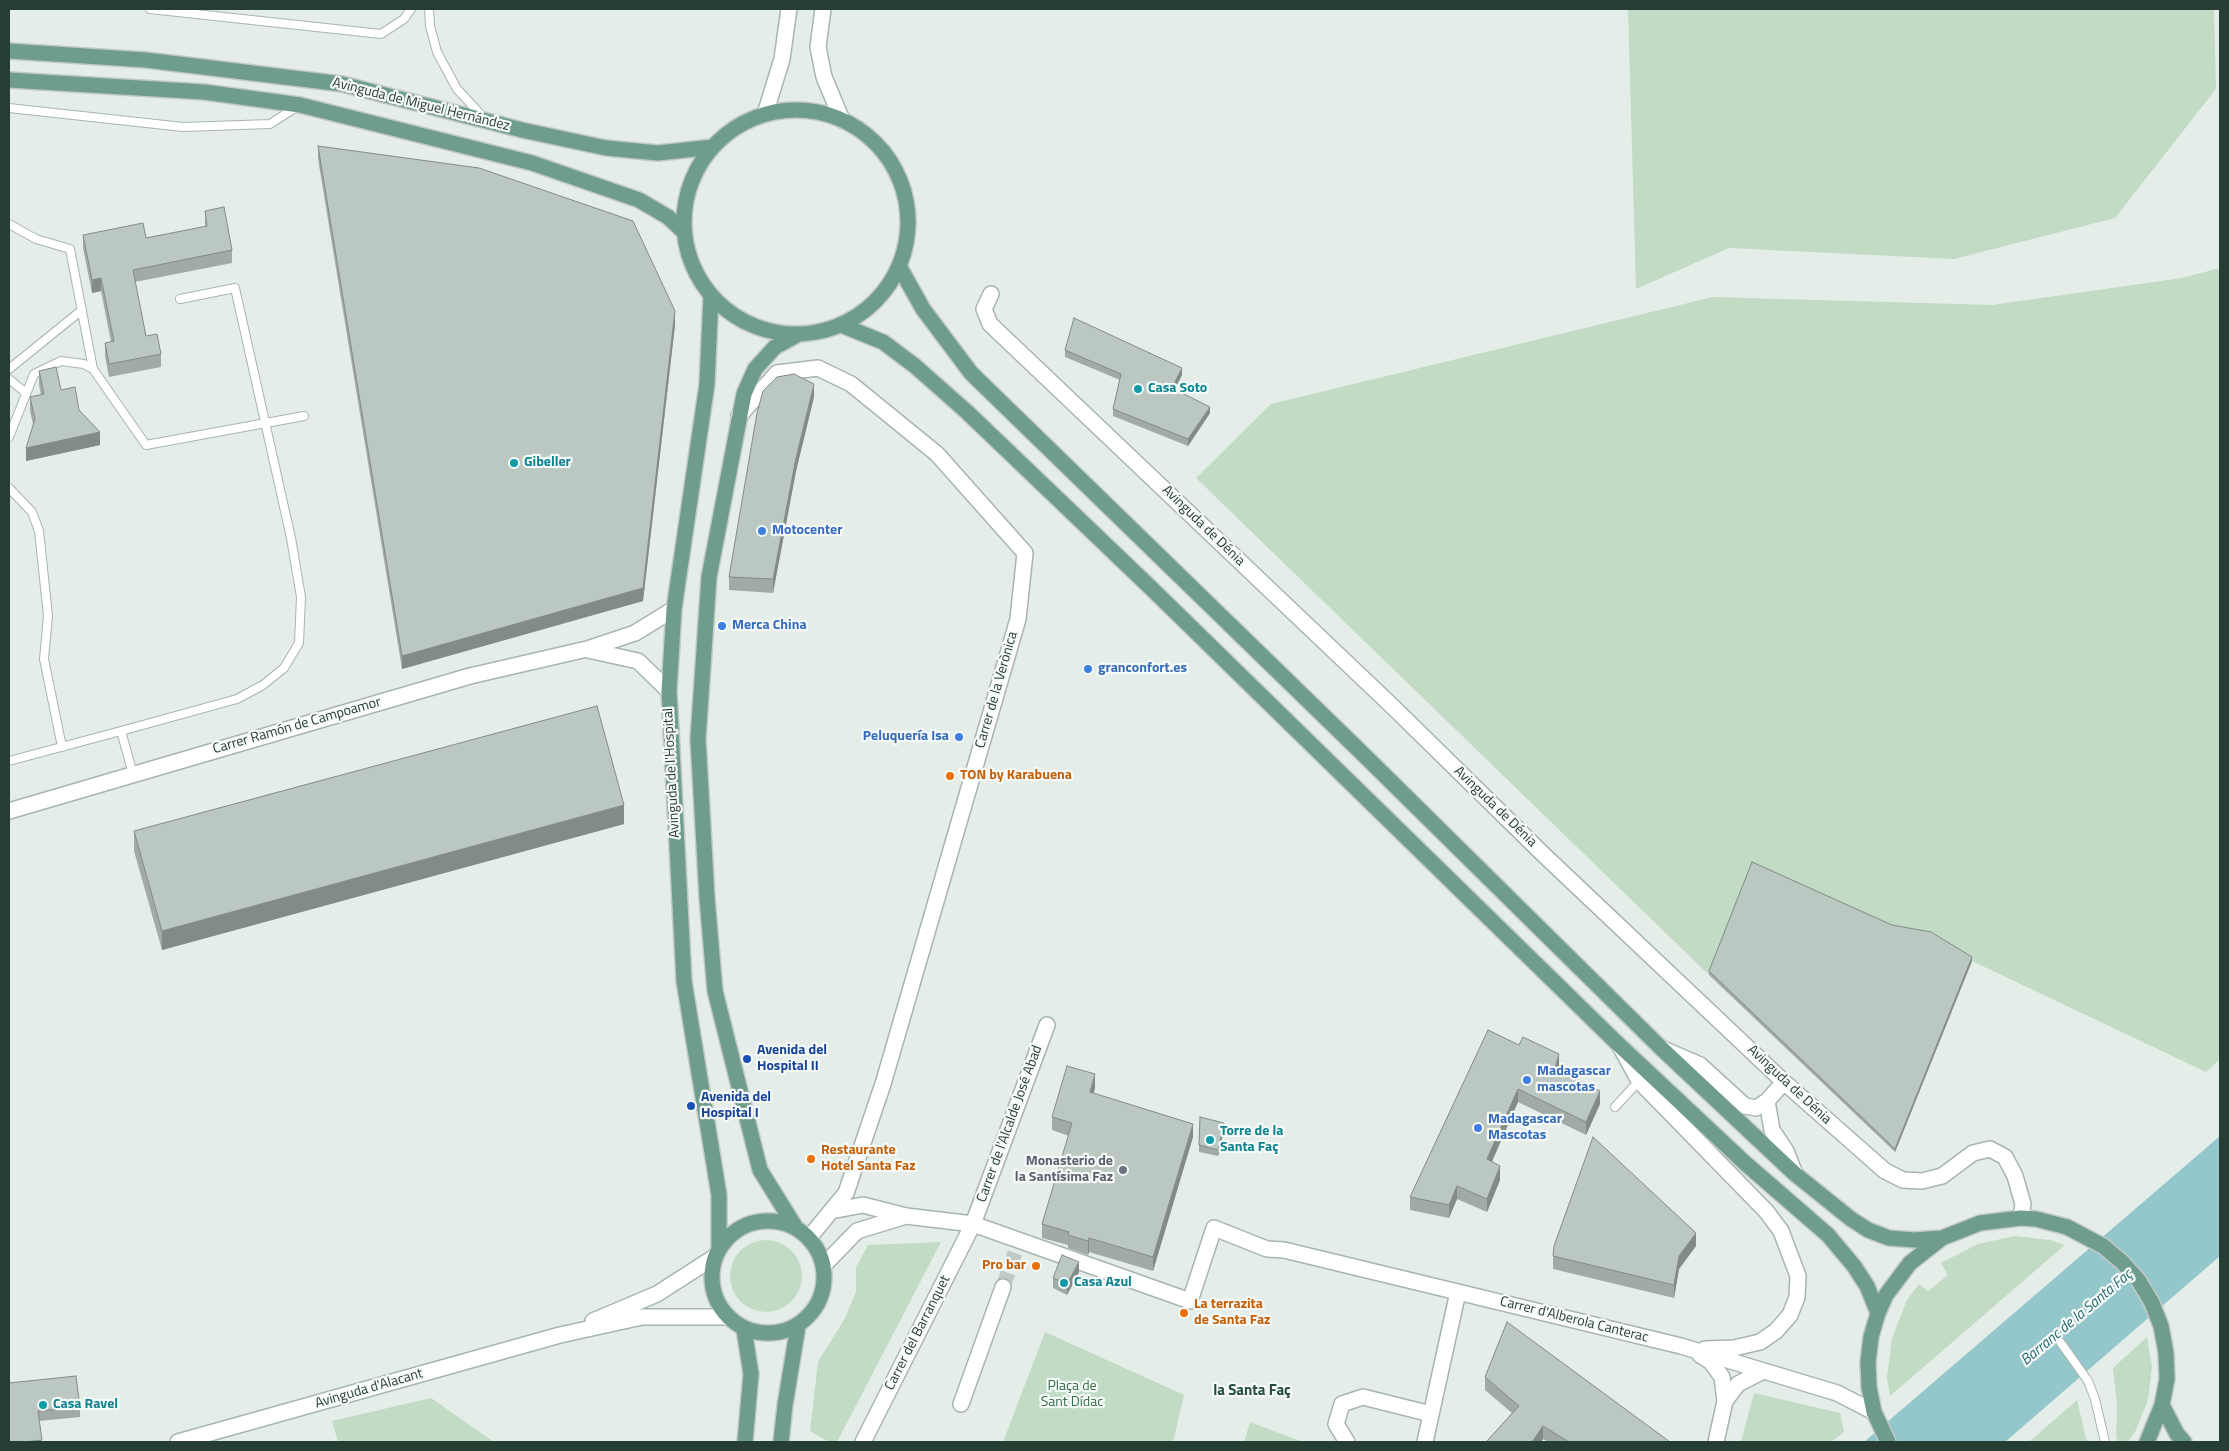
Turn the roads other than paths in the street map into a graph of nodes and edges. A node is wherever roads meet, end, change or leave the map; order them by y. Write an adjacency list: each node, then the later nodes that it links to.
1 (150, 9): 2 (lane)
2 (411, 9)
3 (428, 9): 12 (lane)
4 (789, 9): 10 (street)
5 (823, 9): 11 (street)
6 (9, 51): 12 (main road, Avinguda de Miguel Hernández)
7 (9, 80): 8 (main road, Avinguda de Miguel Hernández)
8 (300, 105): 9 (lane); 15 (main road, Avinguda de Miguel Hernández)
9 (9, 108)
10 (765, 114): 11 (main road); 13 (main road)
11 (842, 120): 16 (main road)
12 (487, 121): 13 (main road, Avinguda de Miguel Hernández)
13 (713, 147): 15 (main road)
14 (9, 224): 20 (lane)
15 (684, 232): 18 (main road)
16 (899, 266): 21 (main road); 42 (main road)
17 (991, 294): 44 (street, Avinguda de Dénia)
18 (711, 295): 22 (main road); 32 (main road, Avinguda de l'Hospital)
19 (180, 299): 29 (lane)
20 (82, 310): 23 (lane); 24 (lane)
21 (841, 325): 22 (main road); 41 (main road)
22 (797, 335): 28 (main road, Avinguda de l'Hospital)
23 (9, 368)
24 (93, 368): 26 (lane); 29 (lane)
25 (9, 379): 26 (lane)
26 (26, 393): 30 (lane)
27 (304, 416): 29 (lane)
28 (739, 416): 48 (street, Carrer de la Verònica); 52 (main road, Avinguda de l'Hospital)
29 (265, 423): 35 (lane)
30 (9, 437)
31 (9, 488): 36 (lane)
32 (674, 609): 33 (street, Carrer Ramón de Campoamor); 34 (main road, Avinguda de l'Hospital)
33 (587, 650): 34 (street, Carrer Ramón de Campoamor); 38 (street, Carrer Ramón de Campoamor)
34 (669, 691): 55 (main road, Avinguda de l'Hospital)
35 (122, 731): 36 (lane); 38 (lane)
36 (62, 747): 37 (lane)
37 (9, 761)
38 (132, 774): 39 (street, Carrer Ramón de Campoamor)
39 (9, 811)
40 (1047, 1025): 51 (street, Carrer de l'Alcalde José Abad)
41 (1618, 1043): 43 (street); 59 (main road)
42 (1662, 1049): 45 (street); 47 (main road)
43 (1639, 1080): 46 (lane); 65 (street)
44 (1784, 1082): 45 (street); 50 (street, Avinguda de Dénia)
45 (1767, 1101): 47 (street)
46 (1615, 1107)
47 (1795, 1174): 54 (main road)
48 (831, 1211): 49 (street); 53 (street, Carrer de la Verònica)
49 (906, 1216): 51 (street); 56 (street)
50 (2021, 1218): 54 (main road); 69 (main road)
51 (978, 1225): 58 (street, Carrer d'Alberola Canterac); 75 (street, Carrer del Barranquet)
52 (796, 1228): 53 (main road); 55 (main road)
53 (809, 1238): 56 (main road)
54 (1942, 1238): 59 (main road)
55 (717, 1252): 60 (main road); 63 (street, Avinguda d'Alacant)
56 (824, 1265): 61 (main road)
57 (1003, 1287): 68 (street)
58 (1458, 1292): 65 (street, Carrer d'Alberola Canterac); 70 (street)
59 (1878, 1313): 71 (main road)
60 (727, 1317): 62 (main road); 63 (street, Avinguda d'Alacant)
61 (798, 1326): 62 (main road); 74 (main road)
62 (744, 1329): 73 (main road)
63 (560, 1335): 72 (street, Avinguda d'Alacant)
64 (2061, 1343): 80 (lane)
65 (1693, 1350): 66 (street, Carrer d'Alberola Canterac); 67 (street)
66 (1763, 1371): 67 (street); 71 (street, Carrer d'Alberola Canterac)
67 (1725, 1401): 78 (street)
68 (961, 1404)
69 (2162, 1406): 81 (main road); 82 (main road)
70 (1431, 1414): 76 (street); 77 (street)
71 (1876, 1415): 79 (main road)
72 (178, 1442)
73 (745, 1442)
74 (781, 1442)
75 (863, 1442)
76 (1347, 1442)
77 (1425, 1442)
78 (1716, 1442)
79 (1888, 1442)
80 (2105, 1442)
81 (2147, 1442)
82 (2184, 1442)

